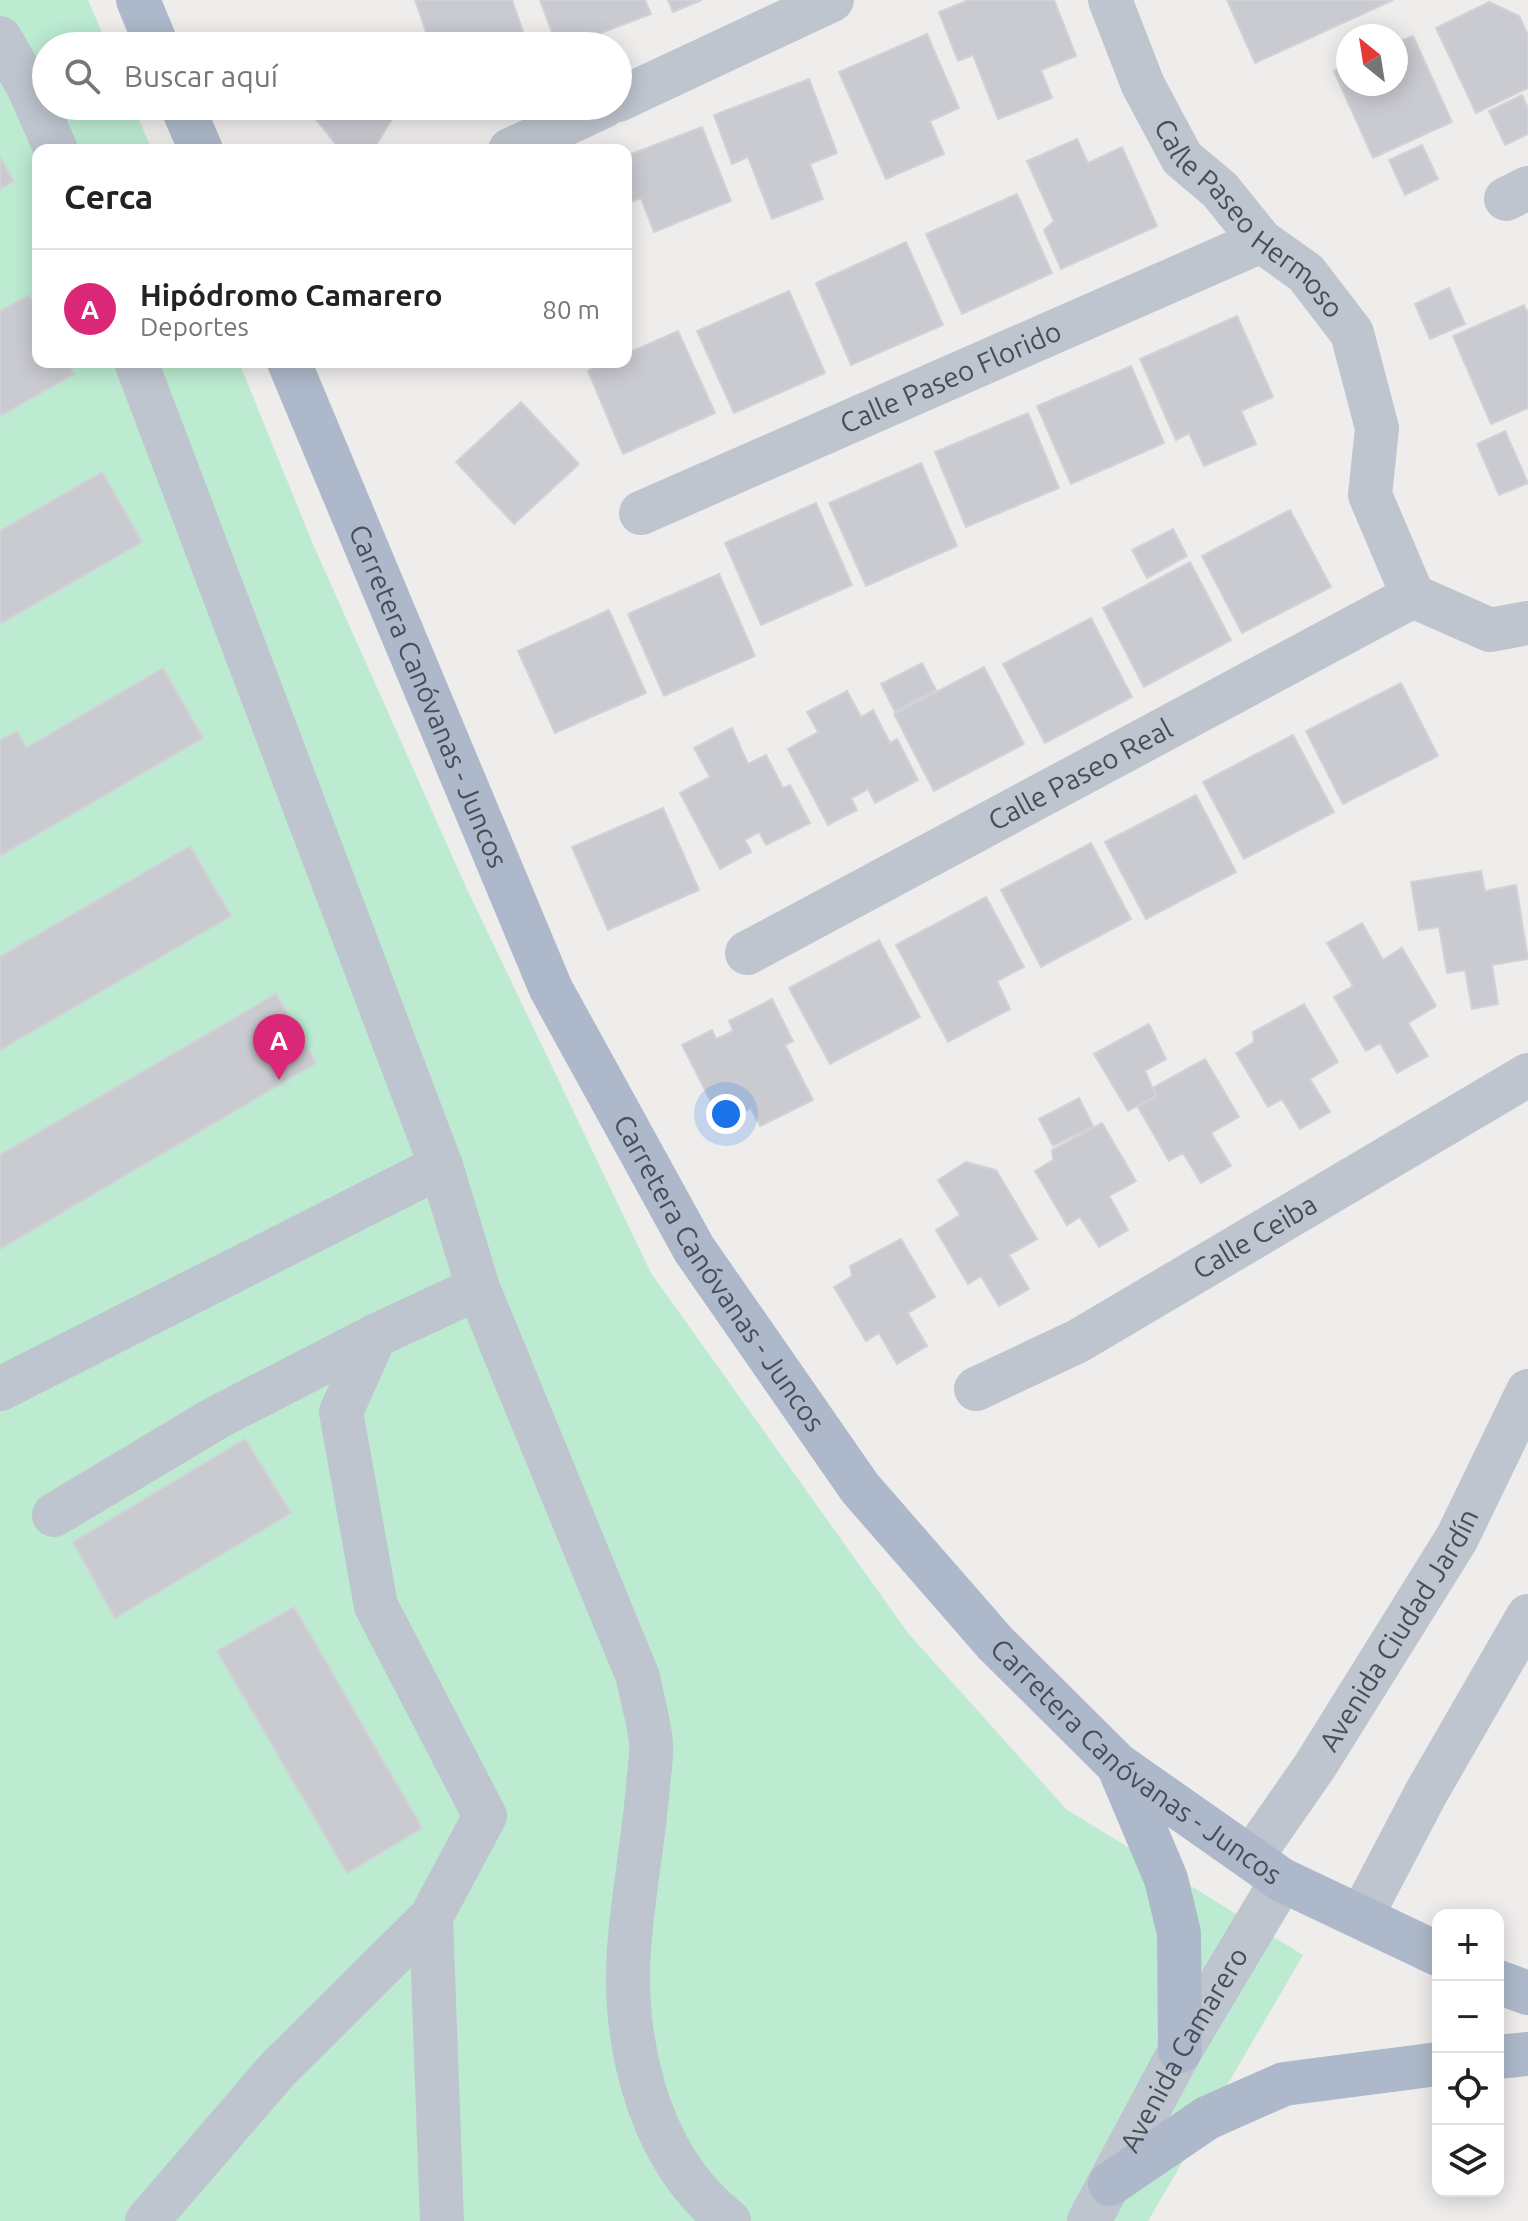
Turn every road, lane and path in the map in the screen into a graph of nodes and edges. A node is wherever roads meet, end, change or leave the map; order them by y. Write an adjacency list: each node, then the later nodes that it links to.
1 (138, 0): 4 (main road)
2 (832, 0): 6 (street)
3 (1110, 0): 14 (street, Calle Paseo Hermoso)
4 (151, 32)
5 (0, 38): 7 (street)
6 (632, 93)
7 (32, 95)
8 (43, 120): 11 (street)
9 (188, 120): 12 (main road)
10 (574, 120): 13 (street)
11 (53, 144)
12 (198, 144)
13 (523, 144)
14 (1261, 241): 17 (street, Calle Paseo Florido); 18 (street, Calle Paseo Hermoso)
15 (138, 368): 22 (street)
16 (292, 368): 30 (main road, Carretera Canóvanas - Juncos)
17 (641, 513)
18 (1413, 596): 19 (street); 20 (street, Calle Paseo Real)
19 (1528, 623)
20 (747, 953)
21 (1528, 1075): 26 (street, Calle Ceiba)
22 (441, 1166): 23 (street); 25 (street)
23 (478, 1288): 24 (street); 44 (street)
24 (375, 1336): 28 (street); 32 (street)
25 (0, 1389)
26 (976, 1389)
27 (1528, 1391): 31 (street, Avenida Ciudad Jardín)
28 (54, 1515)
29 (1528, 1616): 33 (street)
30 (1118, 1765): 31 (main road, Carretera Canóvanas - Juncos); 37 (main road)
31 (1266, 1869): 33 (main road, Carretera Canóvanas - Juncos); 37 (street, Avenida Camarero)
32 (431, 1917): 42 (street); 43 (street)
33 (1361, 1917): 34 (main road, Carretera Canóvanas - Juncos)
34 (1432, 1951)
35 (1504, 1984): 36 (main road)
36 (1528, 1993)
37 (1180, 2051): 41 (street, Avenida Camarero)
38 (1528, 2054): 39 (main road)
39 (1504, 2056)
40 (1432, 2065): 41 (main road)
41 (1100, 2203)
42 (147, 2221)
43 (442, 2221)
44 (729, 2221)

